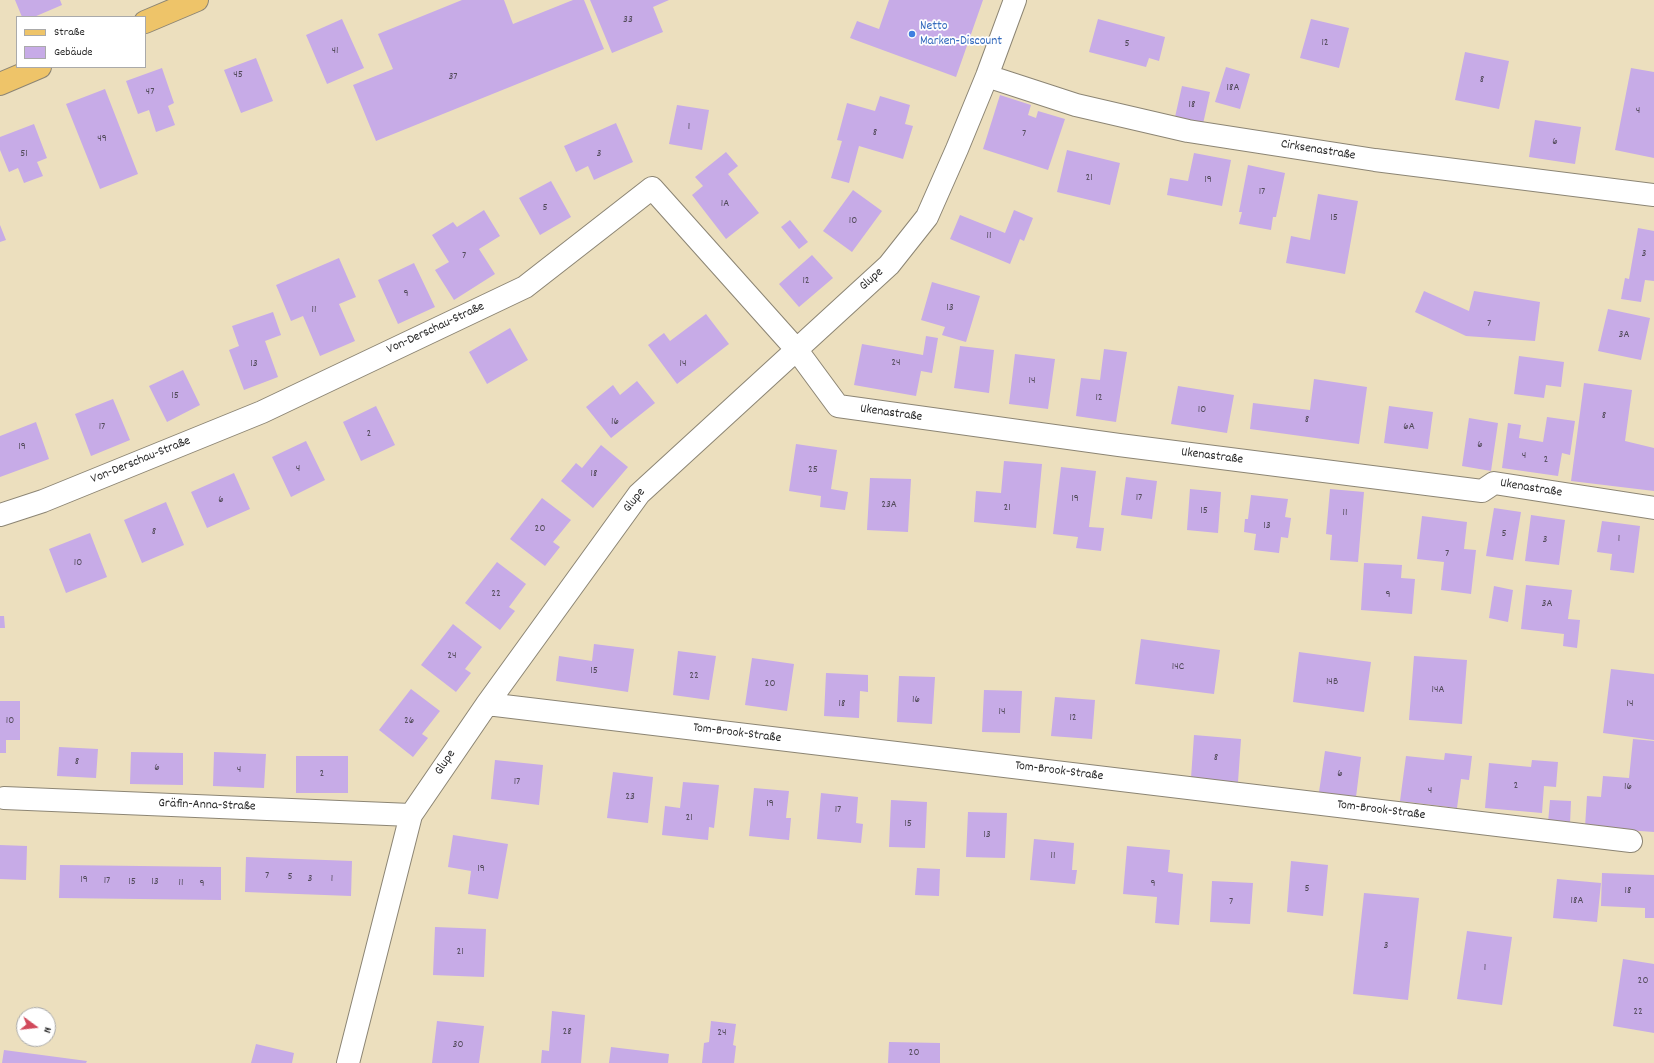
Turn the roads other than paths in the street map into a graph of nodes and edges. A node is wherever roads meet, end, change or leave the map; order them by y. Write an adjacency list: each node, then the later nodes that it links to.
1 (196, 0): 3 (main road)
2 (1015, 0): 5 (street, Glupe)
3 (146, 22)
4 (38, 68): 6 (main road)
5 (987, 76): 7 (street, Cirksenastraße); 8 (street, Glupe)
6 (0, 84)
7 (1654, 195)
8 (796, 349): 9 (street, Ukenastraße); 10 (street, Von-Derschau-Straße); 11 (street, Glupe)
9 (1654, 508)
10 (0, 515)
11 (487, 704): 13 (street, Glupe); 14 (street, Tom-Brook-Straße)
12 (4, 798): 13 (street, Gräfin-Anna-Straße)
13 (410, 815): 15 (street, Glupe)
14 (1631, 841)
15 (348, 1063)

